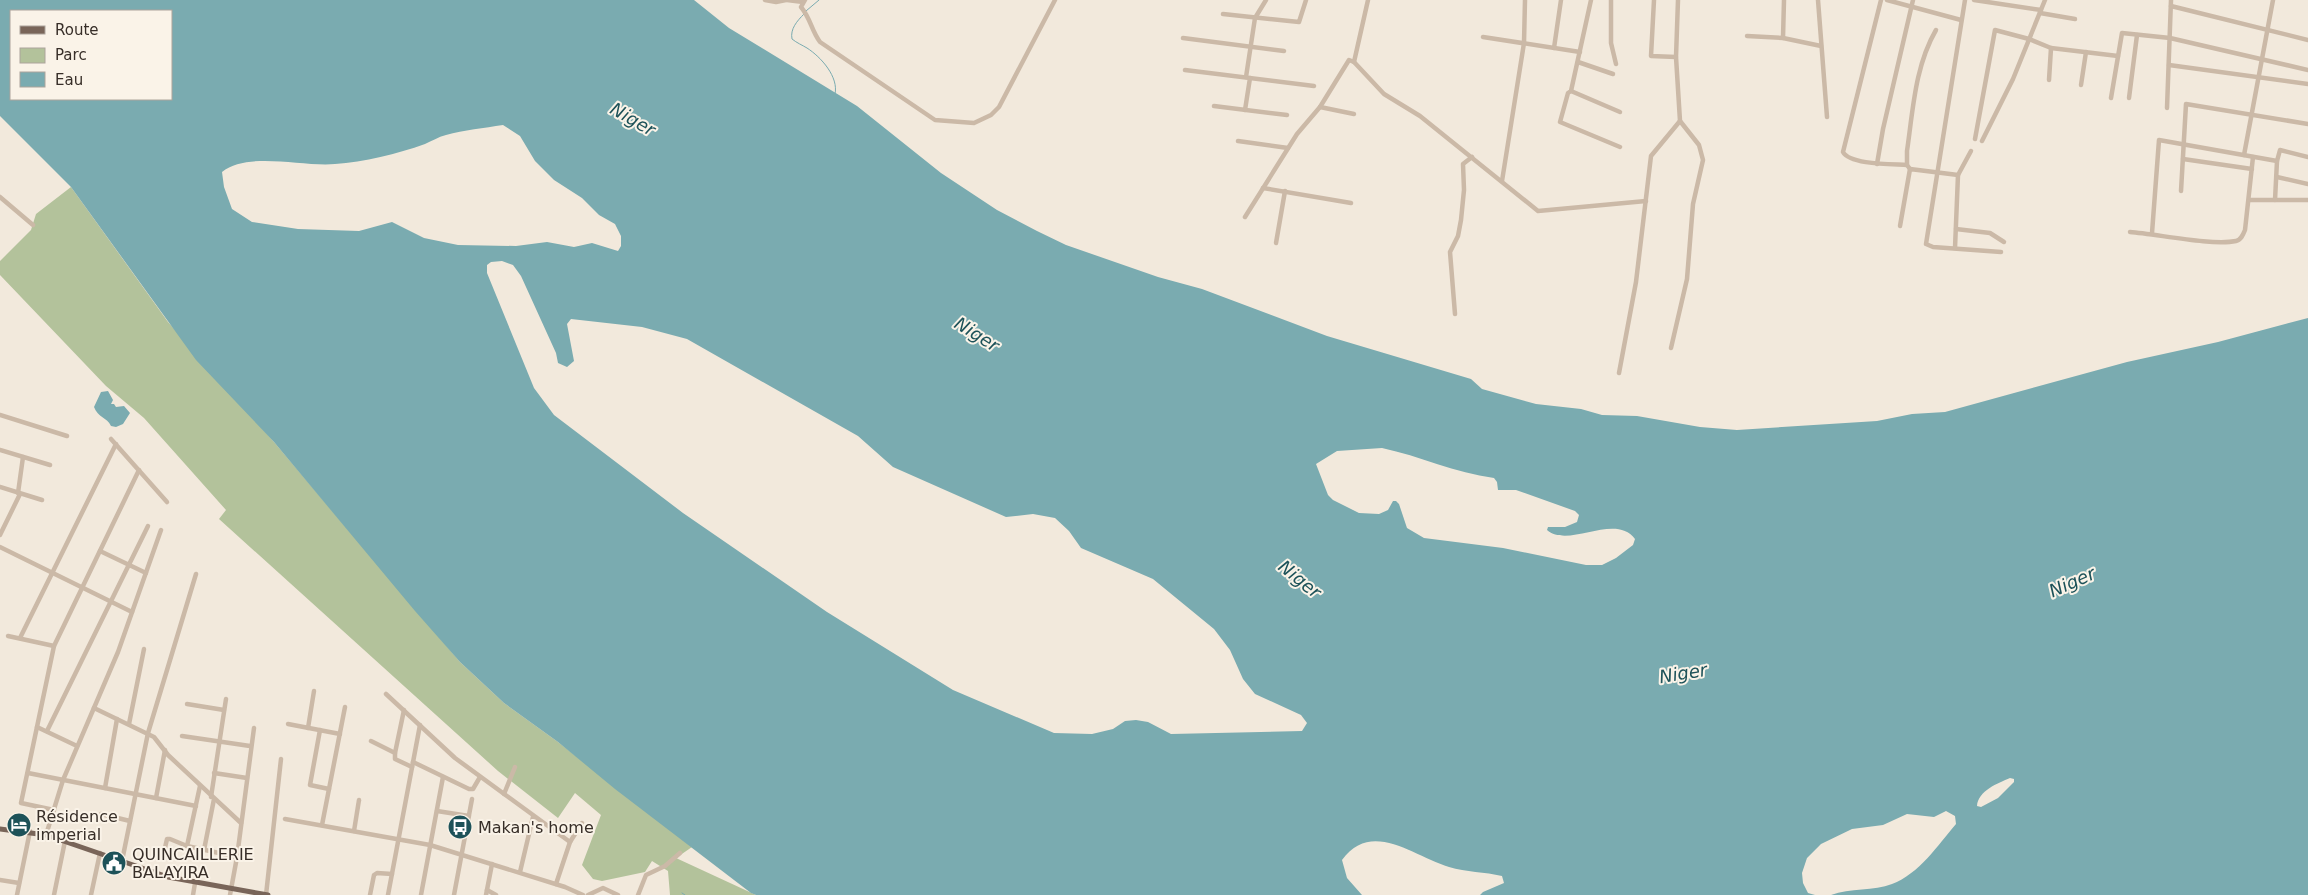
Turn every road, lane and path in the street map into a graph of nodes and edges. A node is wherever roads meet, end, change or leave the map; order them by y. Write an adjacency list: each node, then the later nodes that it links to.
1 (765, 0): 2 (street)
2 (787, 0): 23 (street)
3 (1055, 0): 23 (street)
4 (1266, 0): 28 (street)
5 (1306, 0): 28 (street)
6 (1368, 0): 52 (street)
7 (1525, 0): 41 (street)
8 (1560, 0): 44 (street)
9 (1591, 0): 47 (street)
10 (1612, 0): 54 (street)
11 (1654, 0): 50 (street)
12 (1678, 0): 50 (street)
13 (1784, 0): 37 (street)
14 (1818, 0): 43 (street)
15 (1881, 0): 92 (street)
16 (1887, 0): 25 (street)
17 (1913, 0): 25 (street)
18 (1965, 0): 30 (street)
19 (1974, 0): 26 (street)
20 (2045, 0): 26 (street)
21 (2171, 0): 24 (street)
22 (2273, 0): 32 (street)
23 (804, 1)
24 (2171, 6): 32 (street); 38 (street)
25 (1912, 7): 30 (street); 92 (street)
26 (2040, 11): 29 (street); 39 (street)
27 (1223, 14): 28 (street)
28 (1254, 18): 42 (street)
29 (2075, 19)
30 (1961, 20): 95 (street)
31 (1936, 30): 93 (street)
32 (2267, 30): 40 (street); 51 (street)
33 (2137, 35): 38 (street); 49 (street); 67 (street)
34 (1747, 36): 37 (street)
35 (1483, 37): 41 (street)
36 (1183, 38): 42 (street)
37 (1783, 38): 43 (street)
38 (2170, 38): 51 (street); 55 (street)
39 (2029, 39): 45 (street); 79 (street); 80 (street)
40 (2308, 40)
41 (1524, 43): 44 (street); 98 (street)
42 (1250, 46): 46 (street); 59 (street)
43 (1821, 46): 76 (street)
44 (1554, 48): 47 (street)
45 (2051, 48): 48 (street); 61 (street)
46 (1284, 50)
47 (1580, 52): 53 (street)
48 (2086, 52): 49 (street); 63 (street)
49 (2118, 56): 66 (street)
50 (1676, 57): 77 (street)
51 (2262, 59): 57 (street); 60 (street)
52 (1354, 62): 69 (street); 87 (street)
53 (1578, 62): 58 (street); 65 (street)
54 (1616, 64)
55 (2169, 65): 60 (street); 70 (street)
56 (1185, 70): 59 (street)
57 (2308, 70)
58 (1613, 74)
59 (1248, 77): 64 (street); 71 (street)
60 (2259, 77): 62 (street); 75 (street)
61 (2049, 80)
62 (2308, 84)
63 (2081, 85)
64 (1314, 86)
65 (1571, 91): 72 (street); 83 (street)
66 (2111, 98)
67 (2129, 98)
68 (1214, 106): 71 (street)
69 (1320, 107): 73 (street); 84 (street)
70 (2167, 108)
71 (1245, 110): 74 (street)
72 (1620, 112)
73 (1354, 114)
74 (1287, 115)
75 (2252, 115): 78 (street); 82 (street); 86 (street)
76 (1827, 116)
77 (1680, 121): 107 (street); 120 (street)
78 (2308, 124)
79 (1975, 139)
80 (1982, 141)
81 (1238, 142): 84 (street)
82 (2184, 145): 86 (street); 90 (street); 114 (street)
83 (1620, 147)
84 (1288, 148): 100 (street)
85 (1971, 151): 96 (street)
86 (2244, 156): 88 (street)
87 (1472, 157): 98 (street); 119 (street)
88 (2253, 157): 91 (street); 94 (street)
89 (2308, 157): 91 (street)
90 (2183, 159): 94 (street); 102 (street)
91 (2277, 161): 97 (street)
92 (1877, 164): 93 (street)
93 (1909, 167): 95 (street); 111 (street)
94 (2252, 169): 104 (street)
95 (1937, 172): 96 (street); 117 (street)
96 (1958, 175): 112 (street)
97 (2277, 177): 99 (street); 105 (street)
98 (1502, 181): 107 (street)
99 (2308, 184)
100 (1263, 188): 101 (street); 109 (street)
101 (1285, 191): 108 (street); 116 (street)
102 (2180, 191)
103 (0, 197): 110 (street)
104 (2250, 200): 105 (street); 114 (street)
105 (2275, 200): 106 (street)
106 (2308, 200)
107 (1646, 201): 121 (street)
108 (1352, 203)
109 (1245, 217)
110 (32, 225)
111 (1900, 226)
112 (1956, 229): 115 (street); 117 (street)
113 (2130, 232): 114 (street)
114 (2152, 233)
115 (2004, 242)
116 (1276, 243)
117 (1955, 248): 118 (street)
118 (2000, 252)
119 (1455, 314)
120 (1671, 348)
121 (1619, 373)
122 (0, 414): 123 (street)
123 (67, 436)
124 (111, 439): 125 (street)
125 (116, 444): 129 (street); 140 (street)
126 (0, 450): 127 (street)
127 (23, 457): 128 (street); 131 (street)
128 (50, 465)
129 (139, 470): 133 (street); 138 (street)
130 (0, 487): 131 (street)
131 (19, 493): 132 (street); 136 (street)
132 (42, 500)
133 (167, 502)
134 (148, 526): 139 (street)
135 (161, 530): 141 (street)
136 (0, 535)
137 (0, 547): 140 (street)
138 (100, 550): 139 (street); 143 (street)
139 (129, 564): 141 (street); 144 (street)
140 (52, 573): 143 (street); 147 (street)
141 (146, 573): 145 (street)
142 (196, 574): 167 (street)
143 (82, 588): 144 (street); 148 (street)
144 (110, 602): 145 (street); 166 (street)
145 (132, 612): 155 (street)
146 (8, 636): 147 (street)
147 (20, 638): 148 (street)
148 (54, 646): 162 (street)
149 (144, 650): 159 (street)
150 (314, 691): 164 (street)
151 (386, 694): 157 (street)
152 (226, 699): 156 (street)
153 (188, 704): 156 (street)
154 (345, 707): 168 (street)
155 (94, 708): 158 (street); 172 (street)
156 (224, 710): 171 (street)
157 (404, 710): 161 (street); 175 (street)
158 (117, 719): 159 (street); 186 (street)
159 (129, 724): 167 (street)
160 (288, 724): 164 (street)
161 (420, 725): 177 (street); 182 (street)
162 (38, 727): 166 (street); 179 (street)
163 (254, 728): 173 (street)
164 (308, 728): 165 (street)
165 (320, 730): 168 (street); 187 (street)
166 (47, 732): 172 (street)
167 (148, 733): 174 (street); 188 (street)
168 (340, 734): 187 (street)
169 (182, 736): 171 (street)
170 (371, 741): 175 (street)
171 (219, 742): 173 (street); 180 (street)
172 (77, 746): 184 (street)
173 (250, 746): 183 (street)
174 (164, 750): 185 (street); 190 (street)
175 (395, 753): 177 (street)
176 (281, 759): 234 (street)
177 (413, 764): 181 (street); 209 (street)
178 (515, 767): 189 (street)
179 (28, 773): 184 (street); 195 (street)
180 (214, 773): 183 (street); 191 (street)
181 (443, 777): 182 (street); 196 (street)
182 (480, 777): 189 (street)
183 (247, 778): 202 (street)
184 (62, 780): 186 (street); 195 (street)
185 (200, 786): 191 (street); 194 (street)
186 (105, 788): 188 (street)
187 (329, 789): 204 (street)
188 (136, 794): 190 (street); 201 (street)
189 (504, 794): 199 (street)
190 (156, 798): 194 (street)
191 (212, 798): 202 (street); 214 (street)
192 (472, 799): 198 (street)
193 (359, 800): 206 (street)
194 (196, 806): 213 (street)
195 (54, 810): 208 (street)
196 (437, 810): 198 (street); 212 (street)
197 (101, 814): 201 (street)
198 (469, 816): 218 (street)
199 (533, 817): 211 (street); 222 (street)
200 (285, 819): 204 (street)
201 (130, 821): 220 (street)
202 (241, 823): 219 (street)
203 (582, 823): 211 (street)
204 (322, 825): 206 (street)
205 (0, 829): 207 (main road)
206 (354, 831): 209 (street)
207 (30, 832): 208 (main road); 225 (street)
208 (46, 835): 210 (main road)
209 (398, 839): 212 (street); 223 (street)
210 (65, 842): 216 (main road); 231 (street)
211 (570, 842): 227 (street)
212 (430, 845): 218 (street); 237 (street)
213 (187, 846): 214 (street); 215 (street)
214 (204, 850): 219 (street)
215 (164, 852)
216 (100, 853): 220 (main road); 232 (street)
217 (680, 853): 243 (street)
218 (462, 854): 221 (street); 238 (street)
219 (237, 857): 228 (street)
220 (122, 861): 226 (main road)
221 (492, 864): 222 (street); 229 (street)
222 (520, 872): 227 (street)
223 (392, 874): 235 (street); 236 (street)
224 (0, 880): 225 (street)
225 (19, 883): 230 (street)
226 (195, 883): 228 (main road); 233 (street)
227 (556, 884): 240 (street)
228 (230, 892): 234 (main road)
229 (486, 893): 239 (street)
230 (17, 895)
231 (54, 895)
232 (91, 895)
233 (193, 895)
234 (267, 895)
235 (370, 895)
236 (388, 895)
237 (420, 895)
238 (454, 895)
239 (496, 895)
240 (583, 895)
241 (588, 895): 242 (street)
242 (618, 895)
243 (638, 895)

